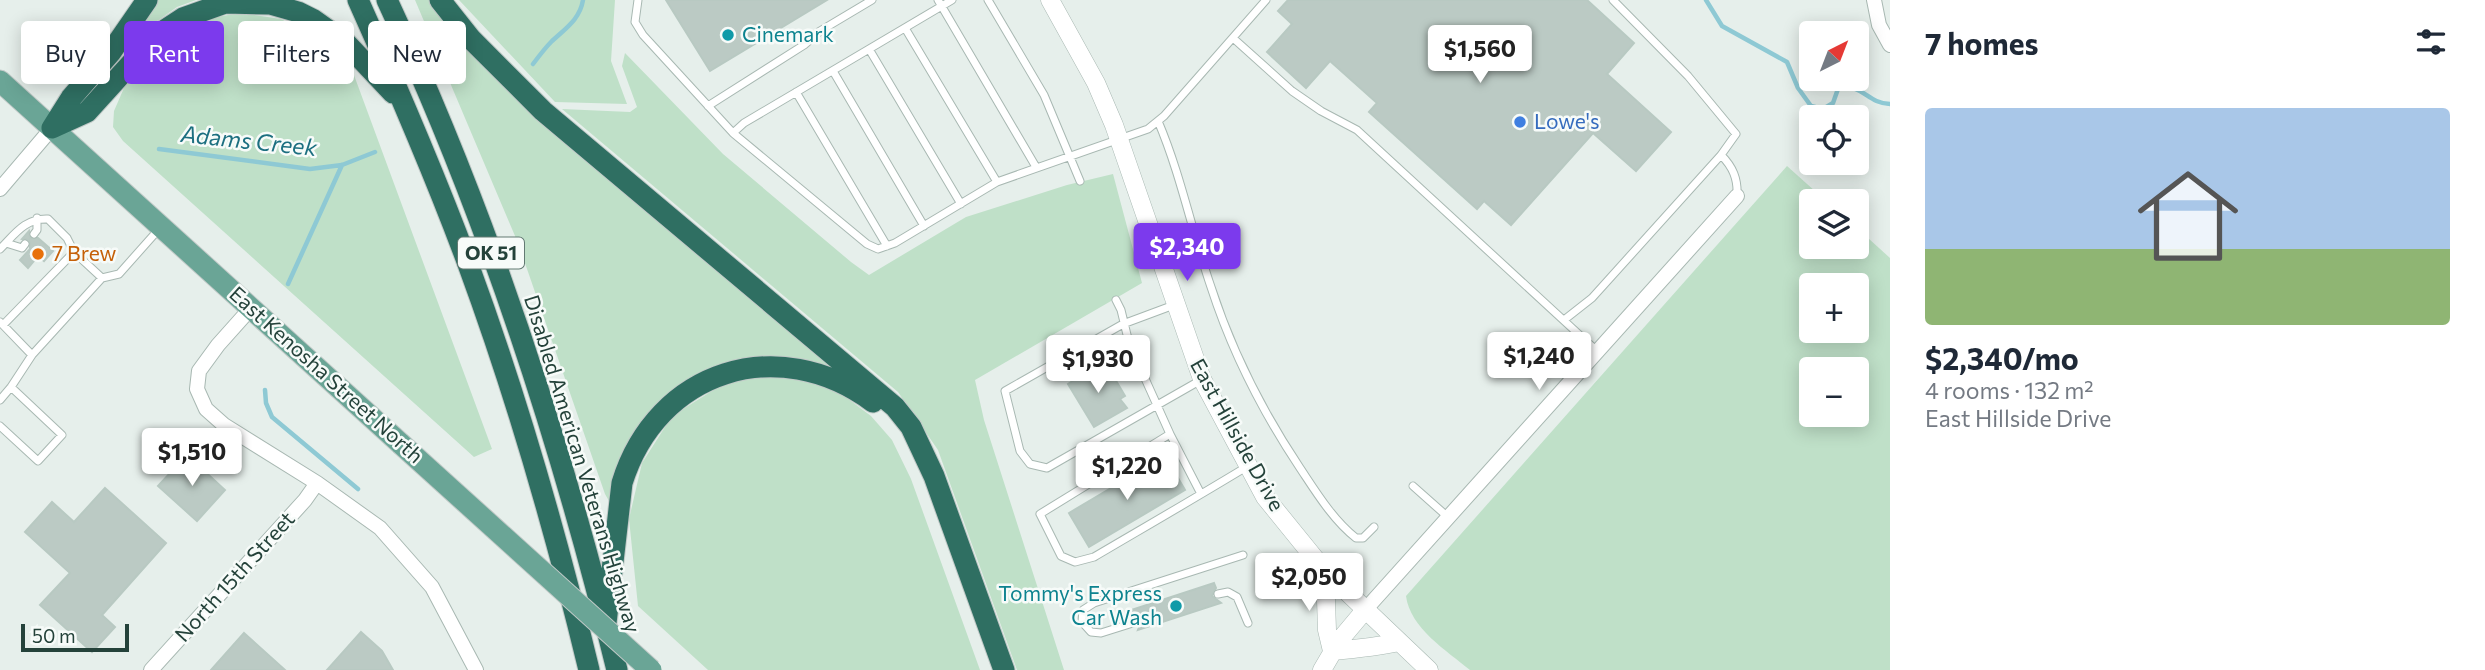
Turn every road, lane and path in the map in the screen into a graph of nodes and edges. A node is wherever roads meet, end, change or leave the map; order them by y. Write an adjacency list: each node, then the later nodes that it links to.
1 (147, 0): 24 (highway)
2 (358, 0): 21 (highway, OK 51)
3 (387, 0): 69 (highway, Disabled American Veterans Highway / OK 51)
4 (440, 0): 79 (highway)
5 (638, 0): 22 (lane)
6 (872, 0): 22 (lane)
7 (953, 0): 13 (lane)
8 (988, 0): 28 (lane)
9 (1050, 0): 26 (street, East Hillside Drive)
10 (1266, 0): 15 (lane)
11 (1613, 0): 27 (lane)
12 (1874, 0): 16 (street)
13 (940, 3): 14 (lane); 29 (lane)
14 (905, 28): 17 (lane); 31 (lane)
15 (1233, 38): 23 (lane); 47 (lane)
16 (1890, 45)
17 (869, 50): 18 (lane); 34 (lane)
18 (833, 71): 20 (lane); 37 (lane)
19 (0, 81): 24 (main road, East Kenosha Street North)
20 (796, 92): 25 (lane); 41 (lane)
21 (405, 105): 24 (highway); 75 (highway, OK 51)
22 (708, 106): 25 (lane)
23 (1158, 121): 26 (lane); 63 (lane)
24 (52, 128): 32 (street); 36 (main road, East Kenosha Street North)
25 (733, 133): 41 (lane)
26 (1119, 140): 28 (lane); 45 (street, East Hillside Drive)
27 (1721, 155): 33 (lane); 47 (lane)
28 (1070, 156): 29 (lane); 30 (lane)
29 (1036, 167): 31 (lane)
30 (1080, 181)
31 (997, 182): 34 (lane)
32 (0, 188)
33 (1737, 196): 50 (street)
34 (961, 204): 37 (lane)
35 (37, 218): 38 (lane); 40 (lane); 42 (lane)
36 (161, 226): 43 (lane); 46 (main road, East Kenosha Street North)
37 (924, 226): 41 (lane)
38 (34, 234)
39 (25, 244): 40 (lane)
40 (3, 246)
41 (887, 246)
42 (74, 252): 43 (lane); 48 (lane)
43 (102, 278): 51 (lane)
44 (1116, 300): 49 (lane)
45 (1174, 305): 49 (lane); 52 (street, East Hillside Drive)
46 (251, 308): 59 (street); 77 (main road, East Kenosha Street North, bridge)
47 (1564, 320): 50 (lane)
48 (2, 323): 51 (lane)
49 (1123, 324): 55 (lane); 55 (lane)
50 (1598, 352): 62 (street)
51 (32, 355): 53 (lane)
52 (1202, 379): 55 (lane); 58 (street, East Hillside Drive)
53 (11, 387): 54 (lane); 56 (lane)
54 (0, 400)
55 (1157, 403): 57 (lane)
56 (0, 426)
57 (1170, 434): 61 (lane); 61 (lane)
58 (1248, 466): 61 (lane); 65 (street, East Hillside Drive)
59 (317, 483): 73 (street, North 15th Street); 74 (street)
60 (1413, 486): 62 (lane)
61 (1201, 494)
62 (1449, 518): 67 (street)
63 (1374, 527)
64 (1243, 555): 68 (lane)
65 (1325, 570): 67 (street, East Hillside Drive); 72 (street)
66 (1218, 594): 70 (lane)
67 (1365, 610): 71 (street, East Hillside Drive); 72 (street)
68 (1136, 622)
69 (606, 623): 76 (highway, Disabled American Veterans Highway / OK 51); 78 (highway)
70 (1248, 624)
71 (1399, 642): 72 (street); 81 (street, East Hillside Drive)
72 (1332, 651): 80 (street)
73 (151, 670)
74 (476, 670)
75 (590, 670)
76 (617, 670)
77 (651, 670)
78 (991, 670)
79 (1004, 670)
80 (1322, 670)
81 (1429, 670)

